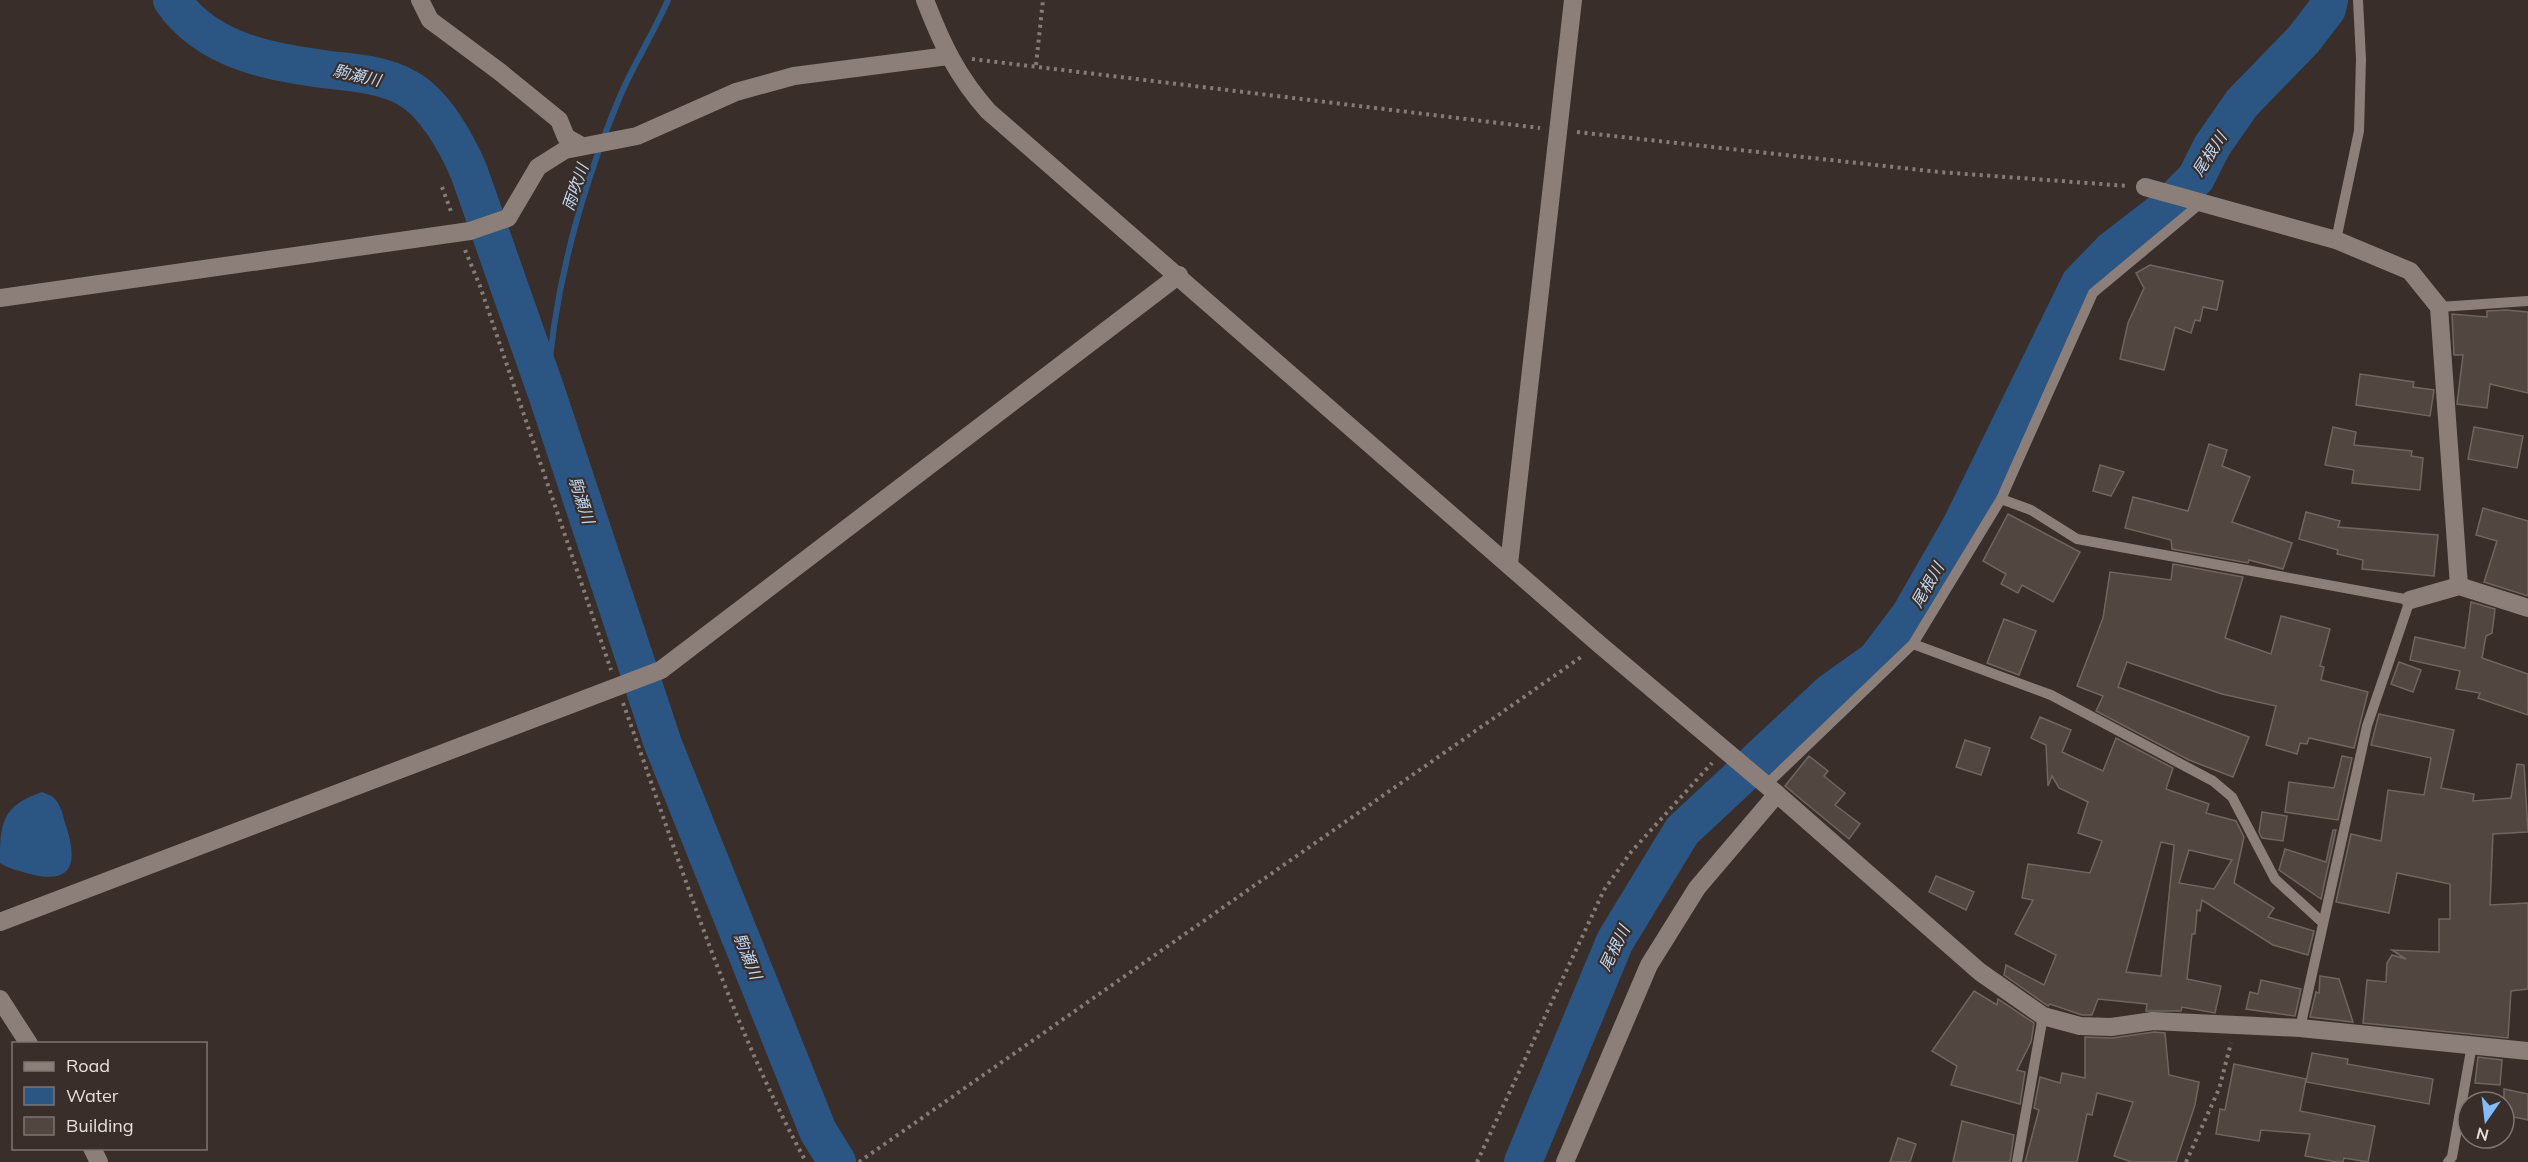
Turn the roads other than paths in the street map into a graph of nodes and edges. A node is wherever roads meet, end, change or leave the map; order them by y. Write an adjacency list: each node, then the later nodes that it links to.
1 (420, 0): 6 (street)
2 (925, 0): 5 (street)
3 (1573, 0): 15 (street)
4 (2358, 0): 9 (lane)
5 (948, 56): 6 (street); 10 (street)
6 (595, 144): 11 (street)
7 (2145, 187): 8 (street)
8 (2201, 203): 9 (street); 14 (lane)
9 (2336, 240): 13 (street)
10 (1179, 275): 15 (street); 21 (street)
11 (0, 298)
12 (2528, 301): 13 (lane)
13 (2439, 307): 16 (street)
14 (2001, 499): 17 (lane); 19 (lane)
15 (1509, 564): 20 (street)
16 (2459, 586): 17 (street); 18 (street)
17 (2410, 600): 22 (lane)
18 (2528, 608)
19 (1913, 644): 20 (lane); 22 (lane)
20 (1767, 787): 24 (street); 29 (street)
21 (0, 922)
22 (2322, 922): 25 (lane)
23 (0, 999): 26 (street)
24 (2043, 1016): 25 (street); 30 (lane)
25 (2300, 1028): 27 (street)
26 (28, 1042)
27 (2472, 1045): 28 (street); 31 (lane)
28 (2528, 1051)
29 (1565, 1162)
30 (2017, 1162)
31 (2448, 1162)

